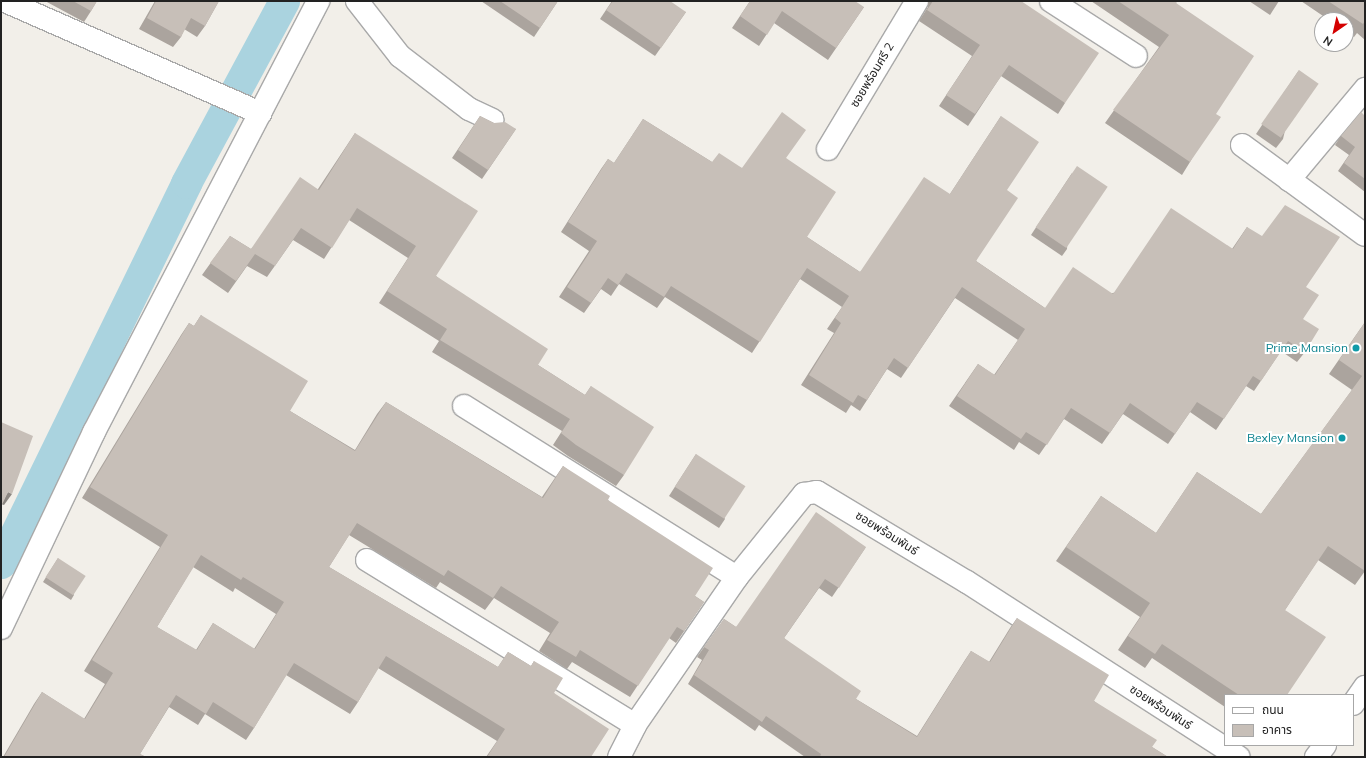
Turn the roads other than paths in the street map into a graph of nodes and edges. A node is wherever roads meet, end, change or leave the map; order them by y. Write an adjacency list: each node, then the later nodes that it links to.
1 (5, 1): 8 (street)
2 (318, 1): 8 (street)
3 (357, 1): 9 (street)
4 (917, 1): 11 (street, ซอยพร้อมศรี 2)
5 (1051, 1): 6 (street)
6 (1136, 56)
7 (1365, 89): 12 (street)
8 (260, 113): 17 (street)
9 (493, 120)
10 (1242, 145): 12 (street)
11 (828, 149)
12 (1289, 180): 13 (street)
13 (1365, 235)
14 (464, 406): 16 (street)
15 (367, 560): 20 (street)
16 (737, 577): 20 (street, ซอยพร้อมพันธ์); 23 (street, ซอยพร้อมพันธ์)
17 (1, 628)
18 (1365, 687): 19 (street)
19 (1354, 703)
20 (635, 725): 22 (street, ซอยพร้อมพันธ์)
21 (1324, 746): 24 (street)
22 (619, 757)
23 (1239, 757)
24 (1316, 757)

